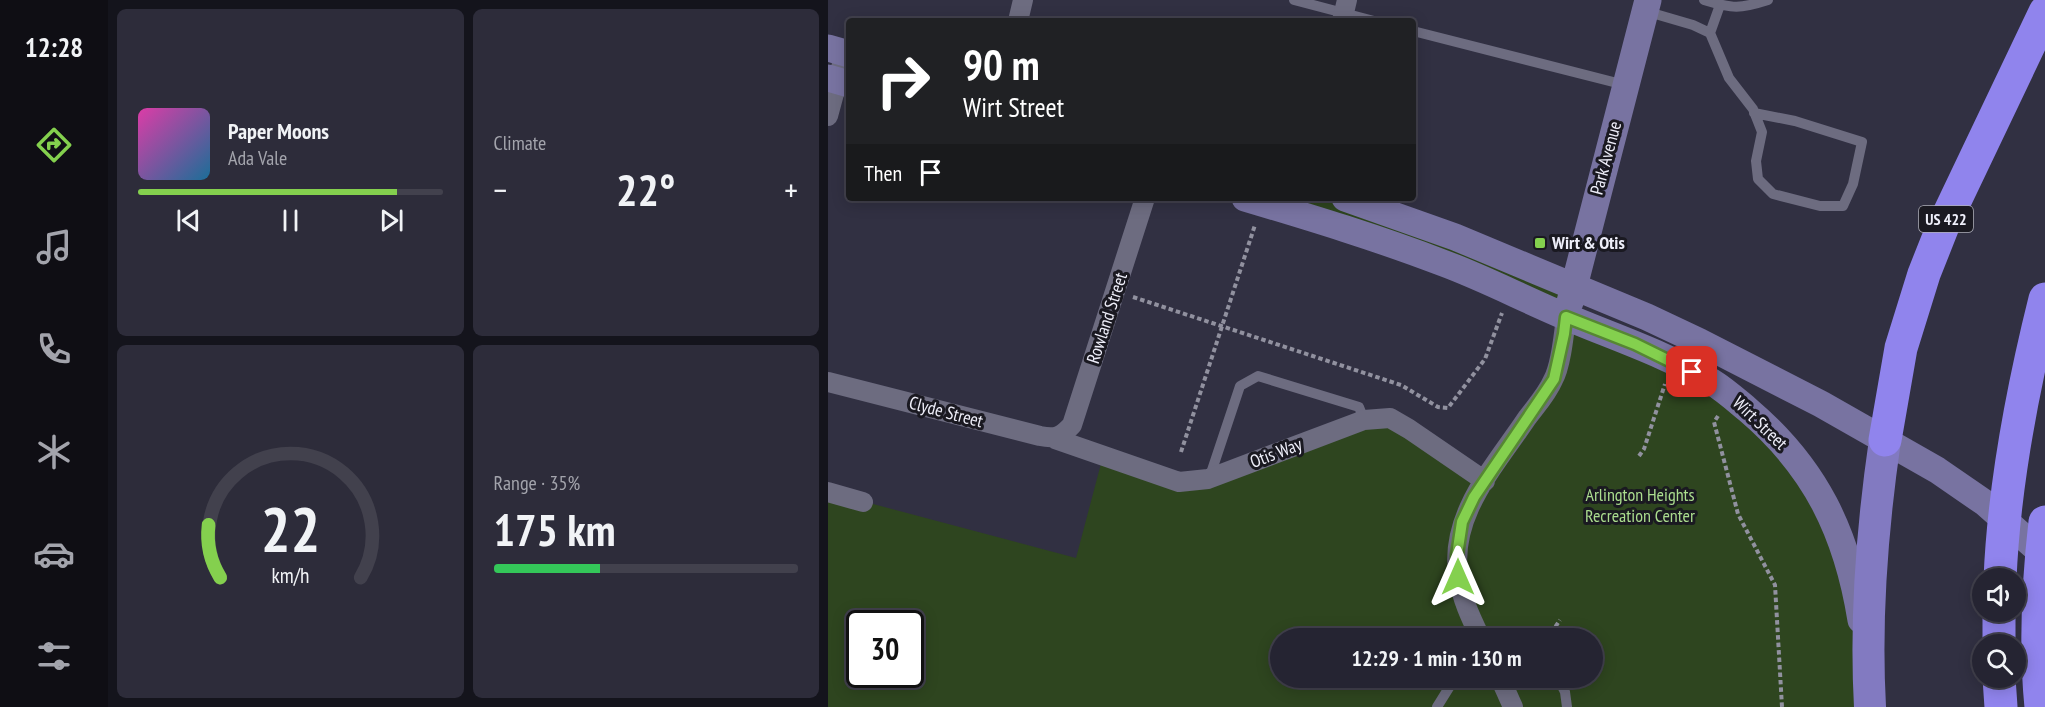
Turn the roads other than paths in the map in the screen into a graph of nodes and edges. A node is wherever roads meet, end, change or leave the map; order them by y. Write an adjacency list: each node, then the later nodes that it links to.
1 (1023, 0): 9 (street)
2 (1294, 0): 7 (lane)
3 (1704, 0): 5 (lane)
4 (1768, 0): 5 (lane)
5 (1720, 5): 12 (lane)
6 (1646, 6): 12 (lane); 15 (main road, Park Avenue)
7 (1344, 11): 10 (lane)
8 (2045, 12): 27 (highway, US 422)
9 (1019, 18)
10 (1365, 18)
11 (1416, 32): 15 (lane)
12 (1710, 33): 16 (lane)
13 (841, 52): 14 (street)
14 (838, 81): 17 (street)
15 (1625, 85): 21 (main road, Park Avenue)
16 (1754, 113): 16 (lane)
17 (828, 116)
18 (1144, 201): 26 (street, Rowland Street)
19 (1255, 201): 23 (main road, Wirt Street)
20 (1353, 201): 21 (main road, Wirt Street)
21 (1575, 287): 23 (main road, Park Avenue); 27 (main road, Wirt Street)
22 (2045, 299): 34 (highway)
23 (1566, 317): 29 (street); 36 (main road, Wirt Street)
24 (828, 382): 26 (street, Clyde Street)
25 (1364, 420): 28 (street, Otis Way); 28 (lane); 29 (street, Otis Way)
26 (1059, 437): 28 (street, Otis Way)
27 (1885, 440): 33 (main road, Wirt Street); 36 (main road, US 422)
28 (1208, 479)
29 (1485, 480): 35 (street)
30 (828, 492): 31 (street)
31 (863, 502)
32 (2045, 522): 46 (highway)
33 (2045, 556)
34 (2000, 568)
35 (1476, 628)
36 (1867, 657): 44 (main road, Wirt Street / US 422)
37 (1449, 688): 41 (lane)
38 (1504, 688): 42 (street)
39 (1563, 688): 43 (lane)
40 (2000, 688): 45 (highway)
41 (1437, 707)
42 (1513, 707)
43 (1567, 707)
44 (1870, 707)
45 (2001, 707)
46 (2042, 707)

